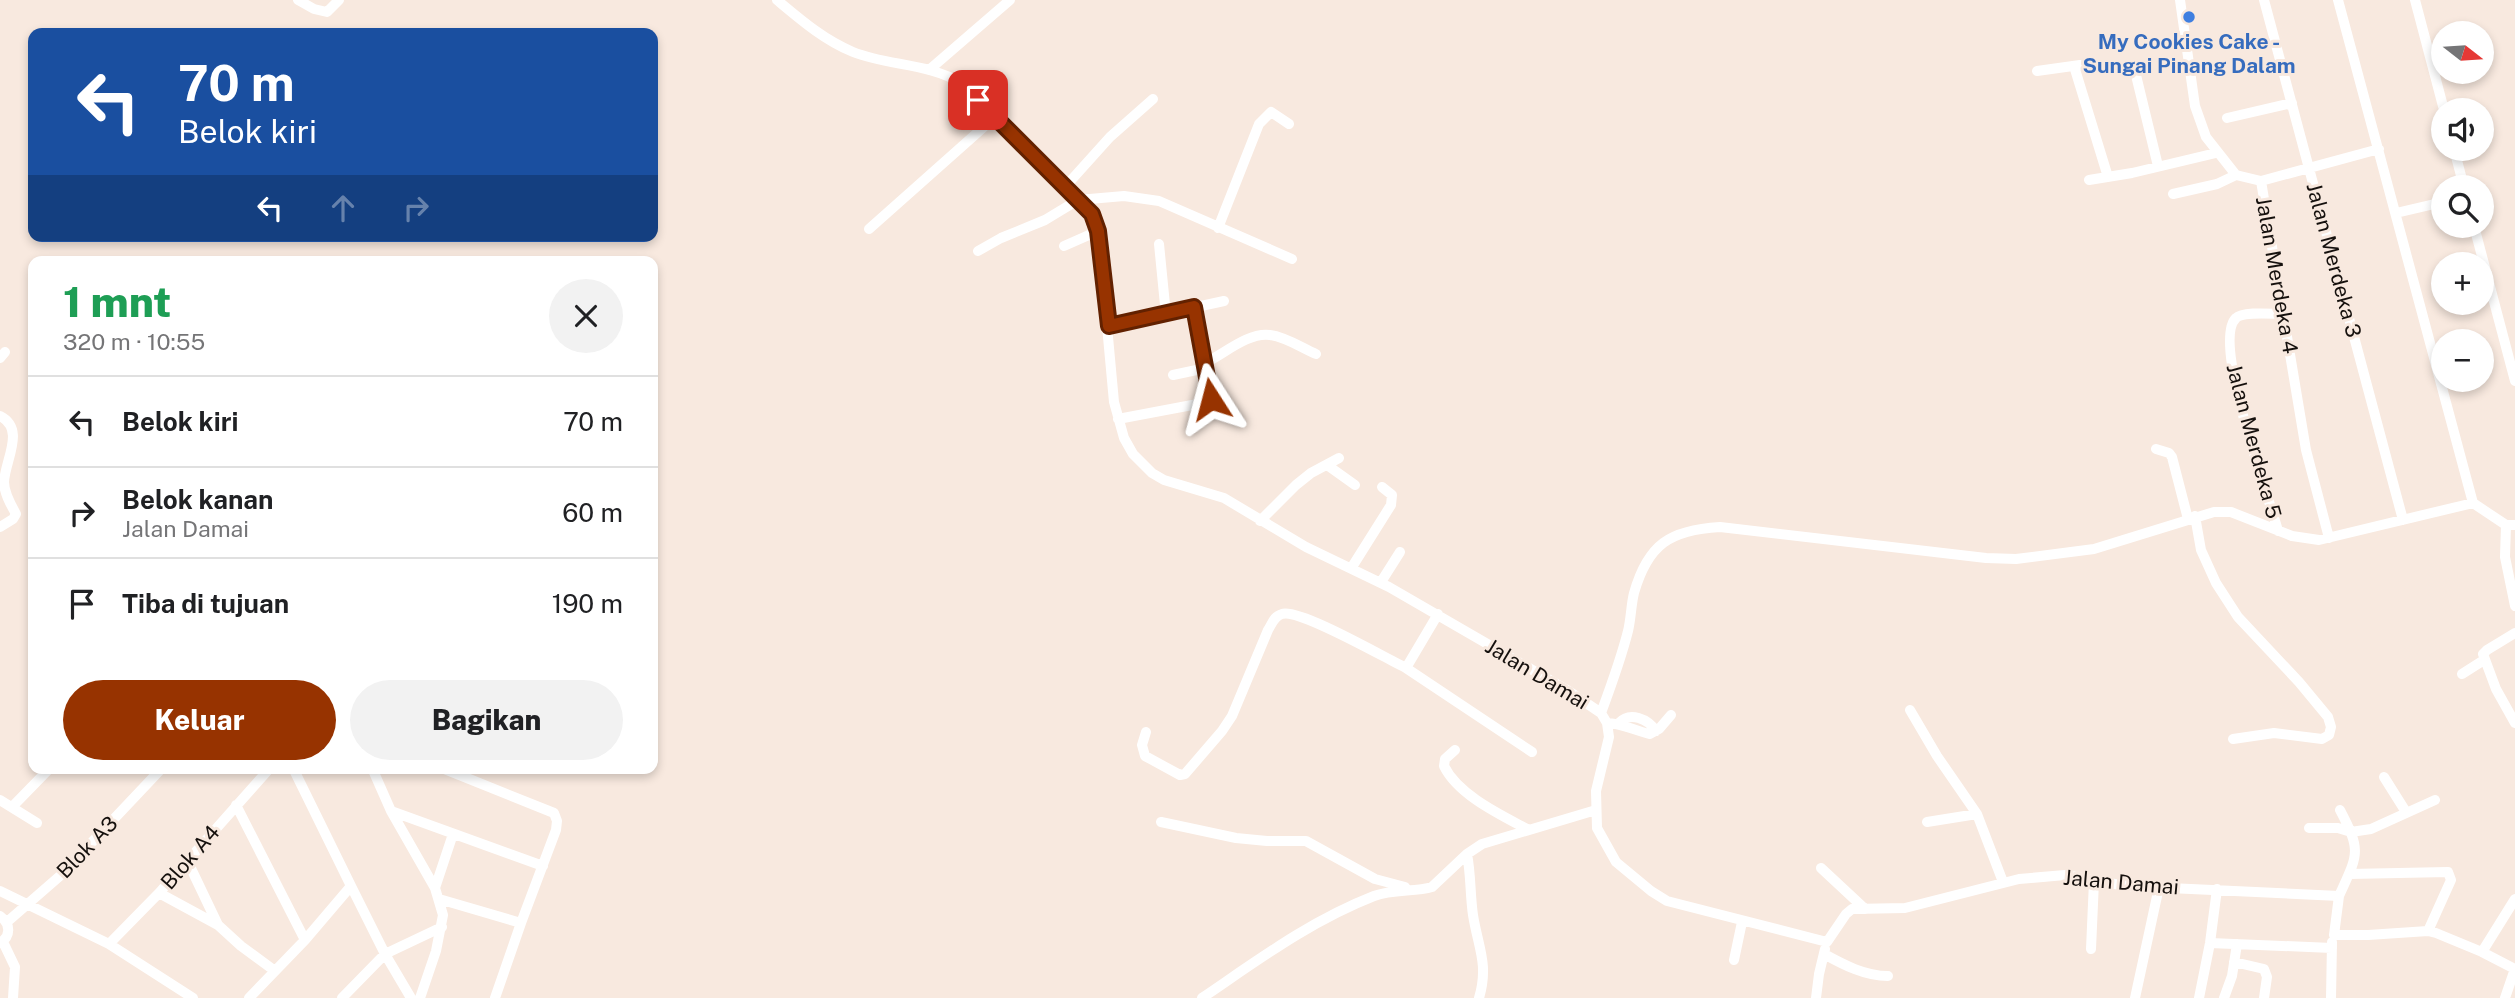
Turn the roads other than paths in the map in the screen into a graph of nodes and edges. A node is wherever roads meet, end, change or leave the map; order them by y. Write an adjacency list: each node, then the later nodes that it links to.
1 (298, 0): 2 (street)
2 (339, 0)
3 (777, 0): 10 (street, Jalan Damai)
4 (1010, 0): 10 (street)
5 (2180, 0): 19 (street, Jalan Merdeka 4)
6 (2264, 0): 14 (street, Jalan Merdeka 3)
7 (2338, 0): 18 (street)
8 (2415, 0): 12 (street)
9 (2074, 66): 11 (street); 20 (street); 23 (street)
10 (929, 70): 15 (street, Jalan Damai)
11 (2037, 71)
12 (2441, 98)
13 (1153, 99): 26 (street)
14 (2292, 103): 16 (street); 21 (street, Jalan Merdeka 3)
15 (995, 117): 26 (street, Jalan Damai); 32 (street)
16 (2227, 118)
17 (1289, 124): 31 (street)
18 (2379, 149): 21 (street); 30 (street)
19 (2216, 153): 20 (street); 22 (street, Jalan Merdeka 4)
20 (2158, 166): 23 (street)
21 (2310, 168): 25 (street); 59 (street, Jalan Merdeka 3)
22 (2236, 174): 25 (street, Jalan Merdeka 4); 27 (street)
23 (2108, 177): 24 (street)
24 (2089, 180)
25 (2261, 181): 41 (street, Jalan Merdeka 4)
26 (1065, 187): 28 (street, Jalan Damai)
27 (2174, 194)
28 (1077, 200): 31 (street); 33 (street, Jalan Damai); 37 (street)
29 (2431, 205): 30 (street)
30 (2396, 213): 57 (street)
31 (1218, 228): 38 (street)
32 (869, 229)
33 (1098, 231): 36 (street); 43 (street, Jalan Damai)
34 (2478, 238): 44 (street)
35 (1159, 244): 42 (street)
36 (1064, 246)
37 (978, 251)
38 (1292, 259)
39 (1224, 301): 40 (street)
40 (1194, 307): 42 (street); 47 (street)
41 (2283, 314): 63 (street, Jalan Merdeka 5); 64 (street, Jalan Merdeka 4)
42 (1166, 315): 43 (street)
43 (1109, 326): 51 (street, Jalan Damai)
44 (2510, 341): 46 (street)
45 (1316, 354): 47 (street)
46 (2513, 363): 49 (street)
47 (1206, 365): 48 (street); 51 (street)
48 (1173, 375)
49 (2515, 381)
50 (0, 416): 62 (street)
51 (1118, 419): 60 (street, Jalan Damai)
52 (2156, 449): 58 (street)
53 (1339, 458): 54 (street)
54 (1327, 465): 55 (street); 60 (street)
55 (1355, 485)
56 (1382, 487): 66 (street)
57 (2473, 503): 59 (street); 61 (street)
58 (2192, 518): 63 (street); 75 (street); 80 (street)
59 (2403, 520): 64 (street)
60 (1260, 521): 66 (street, Jalan Damai)
61 (2510, 525): 68 (street)
62 (0, 527)
63 (2278, 531): 64 (street)
64 (2329, 538)
65 (1400, 552): 67 (street)
66 (1352, 567): 67 (street, Jalan Damai)
67 (1381, 582): 69 (street, Jalan Damai)
68 (2515, 606)
69 (1438, 614): 72 (street); 75 (street, Jalan Damai)
70 (2515, 633): 71 (street)
71 (2484, 660): 73 (street); 78 (street)
72 (1406, 668): 79 (street); 82 (street)
73 (2462, 674)
74 (1910, 710): 98 (street)
75 (1601, 713): 77 (street, Jalan Damai)
76 (1671, 716): 77 (street)
77 (1607, 723): 94 (street, Jalan Damai)
78 (2515, 723)
79 (1146, 732)
80 (2233, 739)
81 (1455, 750): 103 (street)
82 (1532, 752)
83 (44, 774): 93 (street)
84 (156, 774): 123 (street, Blok A3)
85 (264, 774): 92 (street, Blok A4)
86 (296, 774): 113 (street)
87 (375, 774): 96 (street)
88 (457, 774): 108 (street)
89 (2384, 777): 97 (street)
90 (0, 800): 93 (street)
91 (2435, 800): 97 (street)
92 (236, 805): 107 (street, Blok A4); 132 (street)
93 (13, 806): 101 (street)
94 (1595, 810): 103 (street); 126 (street, Jalan Damai)
95 (2340, 810): 104 (street)
96 (391, 811): 105 (street); 115 (street)
97 (2406, 812): 104 (street)
98 (1977, 814): 100 (street); 112 (street)
99 (1161, 822): 116 (street)
100 (1927, 822)
101 (37, 823)
102 (2309, 828): 104 (street)
103 (1529, 830): 106 (street)
104 (2351, 832): 110 (street)
105 (453, 834): 108 (street); 115 (street)
106 (1466, 854): 116 (street); 156 (street)
107 (187, 860): 119 (street, Blok A4); 128 (street)
108 (543, 866): 127 (street)
109 (1821, 868): 124 (street)
110 (2349, 874): 120 (street); 130 (street)
111 (2094, 881): 112 (street, Jalan Damai); 114 (street, Jalan Damai); 139 (street)
112 (2003, 882): 124 (street, Jalan Damai)
113 (351, 886): 132 (street); 141 (street)
114 (2159, 887): 117 (street, Jalan Damai); 158 (street)
115 (435, 888): 121 (street)
116 (1409, 888): 155 (street)
117 (2217, 889): 120 (street, Jalan Damai); 135 (street)
118 (0, 891): 123 (street)
119 (159, 893): 128 (street); 136 (street, Blok A4)
120 (2339, 896): 131 (street)
121 (439, 899): 127 (street); 129 (street)
122 (2515, 899): 140 (street)
123 (27, 906): 125 (street, Blok A3); 136 (street)
124 (1865, 909): 133 (street)
125 (4, 919): 134 (street)
126 (1742, 922): 133 (street, Jalan Damai); 143 (street)
127 (521, 923): 154 (street)
128 (218, 925): 146 (street)
129 (442, 927): 141 (street); 153 (street)
130 (2428, 931): 131 (street); 140 (street)
131 (2333, 935): 138 (street)
132 (305, 940): 146 (street)
133 (1827, 942): 142 (street)
134 (1, 943): 148 (street)
135 (2210, 943): 137 (street); 159 (street)
136 (109, 944): 149 (street)
137 (2237, 944): 138 (street); 144 (street)
138 (2332, 948): 162 (street)
139 (2091, 949)
140 (2482, 952): 145 (street)
141 (385, 954): 151 (street); 152 (street)
142 (1824, 954): 147 (street); 157 (street)
143 (1734, 960)
144 (2234, 962): 160 (street); 161 (street)
145 (2515, 969): 163 (street)
146 (275, 971): 150 (street)
147 (1888, 976)
148 (13, 998)
149 (193, 998)
150 (249, 998)
151 (342, 998)
152 (411, 998)
153 (421, 998)
154 (495, 998)
155 (1202, 998)
156 (1479, 998)
157 (1816, 998)
158 (2135, 998)
159 (2199, 998)
160 (2224, 998)
161 (2264, 998)
162 (2331, 998)
163 (2505, 998)

